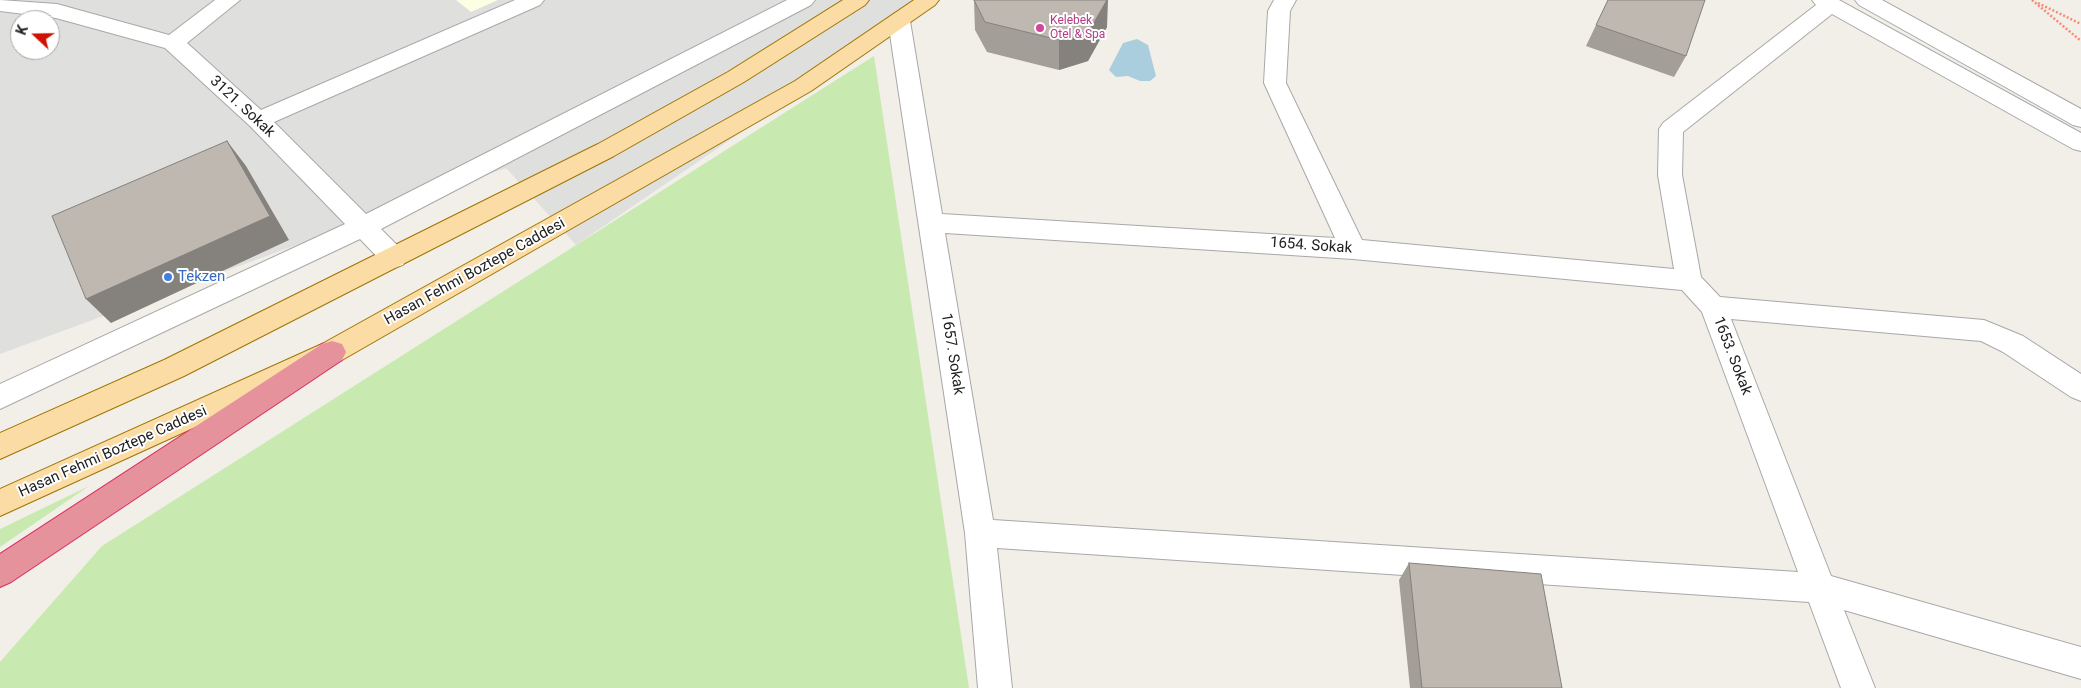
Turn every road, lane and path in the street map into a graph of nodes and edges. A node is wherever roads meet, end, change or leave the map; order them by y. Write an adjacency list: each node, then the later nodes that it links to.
1 (229, 0): 15 (street)
2 (533, 0): 17 (street)
3 (804, 0): 20 (street)
4 (858, 0): 22 (main road)
5 (928, 0): 12 (main road, Hasan Fehmi Boztepe Caddesi)
6 (1285, 0): 21 (street)
7 (1866, 0): 16 (street)
8 (2032, 0): 13 (path); 14 (path)
9 (1827, 2): 18 (street); 23 (street)
10 (0, 4): 11 (street, 3121. Sokak)
11 (60, 6): 15 (street, 3121. Sokak)
12 (899, 21): 19 (street, 1657. Sokak); 25 (main road, Hasan Fehmi Boztepe Caddesi)
13 (2081, 24)
14 (2081, 41)
15 (173, 43): 17 (street, 3121. Sokak)
16 (2081, 119)
17 (258, 120): 20 (street, 3121. Sokak)
18 (2081, 143)
19 (931, 223): 21 (street, 1654. Sokak); 30 (street, 1657. Sokak)
20 (362, 227): 22 (street, 3121. Sokak); 27 (street)
21 (1353, 249): 23 (street, 1654. Sokak)
22 (394, 258): 28 (main road)
23 (1689, 281): 24 (street, 1653. Sokak)
24 (1713, 307): 26 (street); 32 (street, 1653. Sokak)
25 (332, 352): 29 (main road, Hasan Fehmi Boztepe Caddesi); 31 (highway)
26 (2081, 389)
27 (0, 397)
28 (0, 446)
29 (0, 503)
30 (980, 533): 32 (street); 34 (street, 1657. Sokak)
31 (0, 572)
32 (1820, 588): 33 (street); 35 (street, 1653. Sokak)
33 (2081, 663)
34 (995, 688)
35 (1858, 688)

